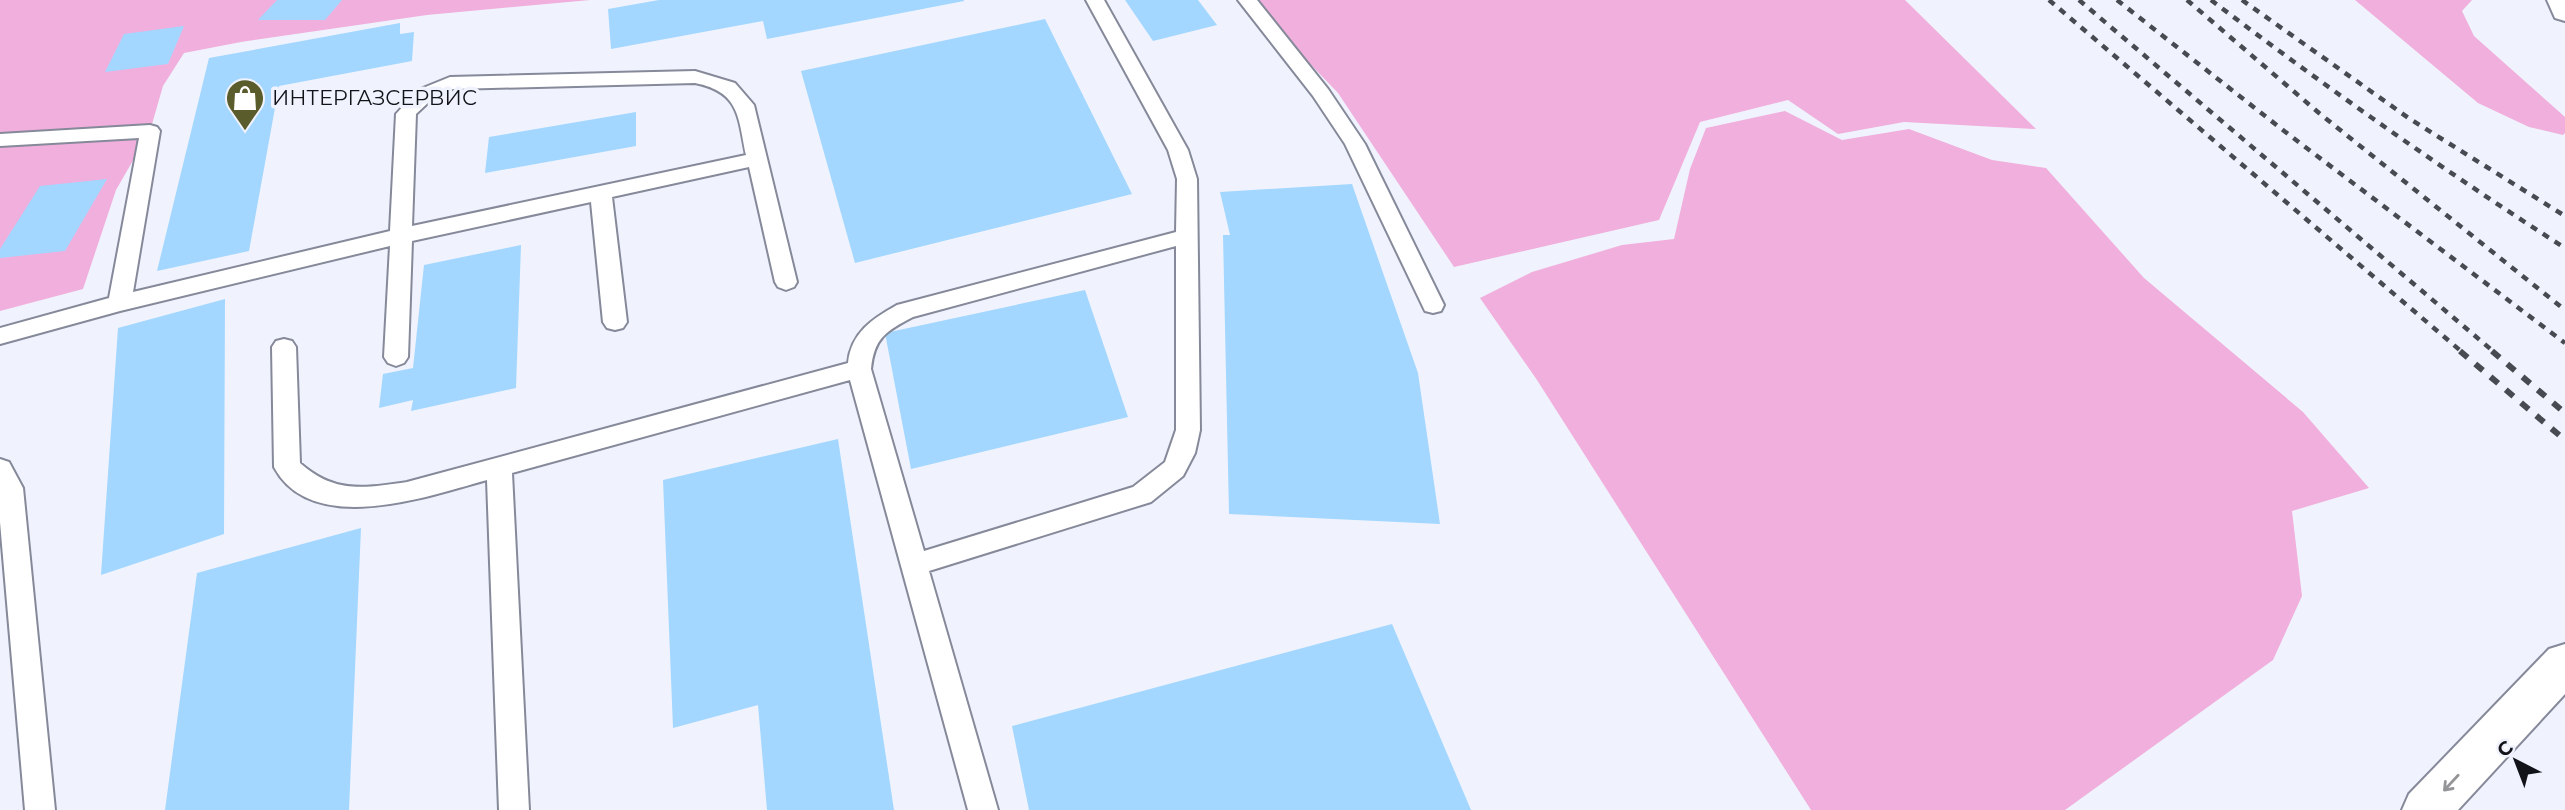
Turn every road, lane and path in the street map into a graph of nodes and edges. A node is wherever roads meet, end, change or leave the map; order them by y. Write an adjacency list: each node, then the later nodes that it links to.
1 (1095, 0): 9 (lane)
2 (1247, 0): 12 (lane)
3 (2561, 0): 4 (main road)
4 (2565, 12)
5 (0, 140): 11 (lane)
6 (758, 159): 7 (lane); 8 (lane); 10 (lane)
7 (601, 192): 8 (lane); 13 (lane)
8 (400, 236): 11 (lane); 16 (lane)
9 (1188, 236): 17 (lane); 20 (lane)
10 (786, 282)
11 (120, 303): 14 (lane)
12 (1433, 305)
13 (615, 323)
14 (0, 336)
15 (284, 347): 18 (lane)
16 (396, 356)
17 (859, 369): 18 (lane); 20 (lane)
18 (499, 467): 23 (lane)
19 (0, 469): 22 (lane)
20 (914, 565): 24 (lane)
21 (2565, 663): 25 (main road, one-way to 25)
22 (40, 810)
23 (514, 810)
24 (983, 810)
25 (2426, 810)

